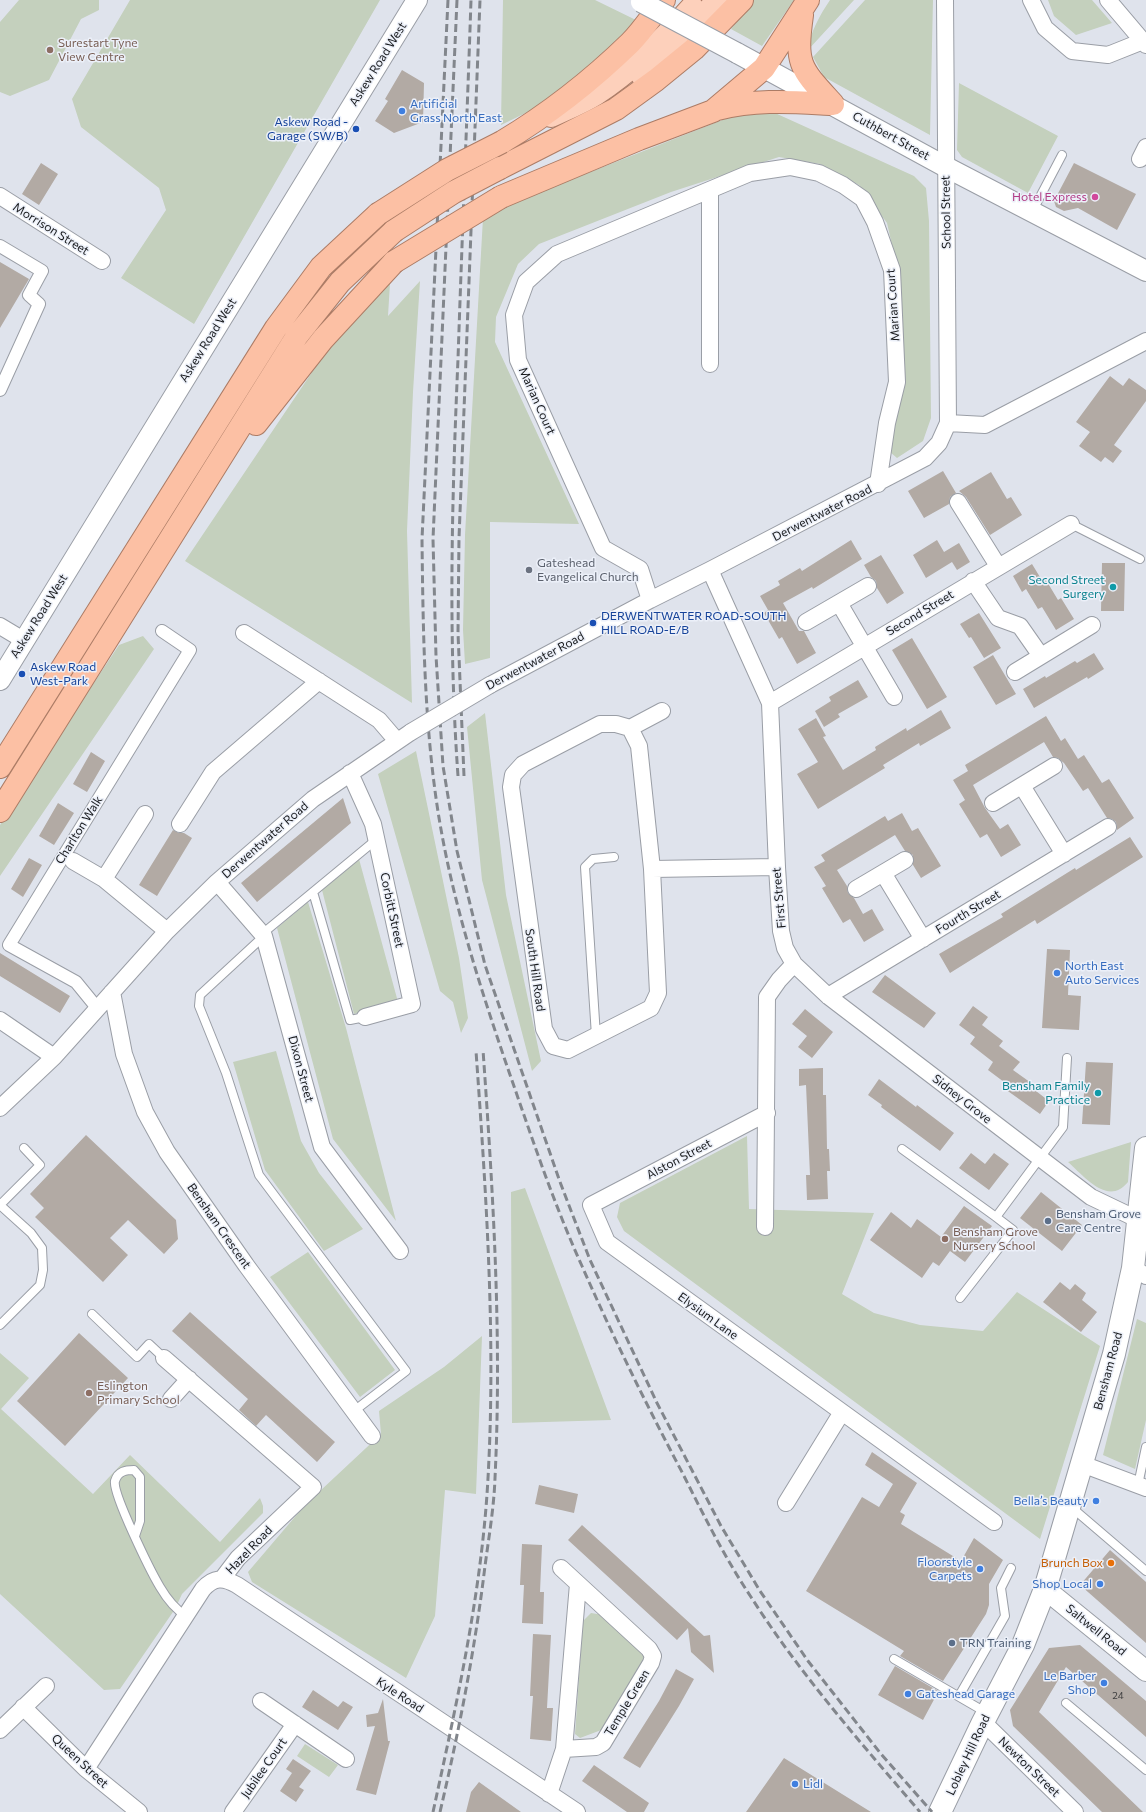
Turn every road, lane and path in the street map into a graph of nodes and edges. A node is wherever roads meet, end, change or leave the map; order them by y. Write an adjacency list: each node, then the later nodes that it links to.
1 (417, 0): 45 (street, Askew Road West)
2 (664, 0): 15 (highway)
3 (698, 0): 15 (main road)
4 (717, 0): 16 (main road)
5 (742, 0): 16 (highway)
6 (945, 0): 18 (street, School Street)
7 (1031, 0): 11 (street)
8 (1108, 0): 11 (street)
9 (639, 1): 12 (street, Cuthbert Street, bridge)
10 (806, 5): 12 (highway); 13 (highway)
11 (1144, 43)
12 (764, 68): 13 (street, Cuthbert Street); 14 (highway)
13 (833, 104): 14 (highway); 18 (street, Cuthbert Street)
14 (713, 111): 31 (highway, bridge)
15 (523, 129): 57 (highway, bridge)
16 (535, 149): 31 (highway, bridge)
17 (1062, 155): 21 (lane)
18 (946, 167): 21 (street, Cuthbert Street); 28 (street, School Street)
19 (710, 190): 26 (street); 29 (street, Marian Court); 38 (street, Marian Court)
20 (0, 196): 23 (street, Morrison Street)
21 (1032, 212): 24 (street, Cuthbert Street)
22 (0, 246): 27 (street)
23 (102, 261)
24 (1146, 271)
25 (1146, 341): 28 (street)
26 (710, 364)
27 (0, 390)
28 (948, 423): 29 (street, Derwentwater Road)
29 (878, 484): 35 (street, Derwentwater Road)
30 (958, 502): 34 (street)
31 (184, 517): 61 (highway)
32 (1071, 524): 33 (lane); 34 (street, Second Street)
33 (1140, 559)
34 (998, 566): 36 (street, Second Street)
35 (710, 570): 38 (street, Derwentwater Road); 52 (street, First Street)
36 (973, 581): 46 (street, Second Street); 47 (street)
37 (868, 586): 39 (street)
38 (650, 600): 55 (street, Derwentwater Road, bridge)
39 (839, 603): 40 (street); 46 (street)
40 (806, 622)
41 (1092, 625): 47 (street)
42 (0, 626): 45 (street)
43 (162, 631): 83 (street, Charlton Walk)
44 (244, 632): 50 (street)
45 (25, 641): 49 (street, Askew Road West)
46 (865, 647): 51 (street); 52 (street, Second Street)
47 (1040, 656): 48 (street)
48 (1015, 672)
49 (0, 680)
50 (319, 681): 55 (street); 63 (street)
51 (894, 697)
52 (770, 703): 70 (street, First Street)
53 (662, 711): 54 (street)
54 (630, 728): 71 (street, South Hill Road); 86 (street, South Hill Road)
55 (396, 741): 58 (street, Derwentwater Road)
56 (1054, 766): 59 (street)
57 (0, 767)
58 (350, 774): 65 (street, Corbitt Street); 74 (street, Derwentwater Road)
59 (1022, 786): 60 (street); 66 (street)
60 (993, 803)
61 (0, 811)
62 (145, 814): 73 (street)
63 (180, 824)
64 (1108, 827): 66 (street, Fourth Street)
65 (377, 839): 76 (lane); 84 (street, Corbitt Street)
66 (1064, 854): 79 (street, Fourth Street)
67 (614, 857): 86 (lane)
68 (905, 860): 72 (street)
69 (73, 861): 73 (street)
70 (777, 867): 71 (street); 80 (street, First Street)
71 (652, 869): 86 (street, South Hill Road)
72 (883, 873): 75 (street); 79 (street)
73 (104, 879): 77 (street)
74 (217, 882): 77 (street, Derwentwater Road); 78 (street, Dixon Street)
75 (856, 889)
76 (313, 892): 78 (lane); 84 (lane)
77 (167, 931): 81 (street, Derwentwater Road)
78 (263, 935): 101 (street, Dixon Street); 109 (lane)
79 (923, 939): 82 (street, Fourth Street)
80 (794, 964): 82 (street, Sidney Grove); 90 (street)
81 (112, 992): 83 (street, Derwentwater Road); 109 (street, Bensham Crescent)
82 (828, 996): 95 (street, Sidney Grove)
83 (98, 1009): 87 (street, Derwentwater Road)
84 (365, 1017)
85 (0, 1020): 87 (street)
86 (596, 1036)
87 (54, 1057): 89 (street, Derwentwater Road)
88 (1067, 1058): 95 (lane)
89 (0, 1108)
90 (767, 1113): 97 (street, Alston Street); 100 (street)
91 (24, 1148): 96 (lane)
92 (1146, 1148): 94 (main road, Bensham Road)
93 (902, 1149): 98 (lane)
94 (1146, 1155): 99 (main road, Bensham Road)
95 (1040, 1159): 98 (lane); 99 (street, Sidney Grove)
96 (0, 1205): 105 (lane)
97 (591, 1205): 110 (street, Elysium Lane)
98 (996, 1217): 103 (lane)
99 (1139, 1220): 102 (main road, Bensham Road)
100 (765, 1227)
101 (400, 1251)
102 (1139, 1272): 113 (main road, Bensham Road)
103 (960, 1298)
104 (92, 1314): 106 (lane)
105 (0, 1325)
106 (164, 1358): 107 (street, Hazel Road)
107 (189, 1380): 108 (street); 122 (street, Hazel Road)
108 (171, 1399)
109 (354, 1411): 111 (street, Bensham Crescent)
110 (842, 1412): 115 (street); 117 (street, Elysium Lane)
111 (372, 1436)
112 (1146, 1447): 114 (lane)
113 (1082, 1464): 114 (street); 116 (main road, Bensham Road)
114 (1142, 1487)
115 (786, 1503)
116 (1070, 1506): 121 (lane); 124 (main road, Bensham Road)
117 (994, 1522)
118 (135, 1536): 118 (lane); 125 (lane)
119 (562, 1568): 123 (street, Temple Green)
120 (1011, 1568): 129 (lane)
121 (1146, 1571)
122 (222, 1579): 125 (street, Hazel Road); 140 (street, Kyle Road)
123 (578, 1584): 136 (street); 136 (street, Temple Green)
124 (1045, 1589): 127 (street, Saltwell Road); 133 (main road, Lobley Hill Road)
125 (186, 1616): 138 (street, Hazel Road)
126 (894, 1658): 129 (lane)
127 (1146, 1671)
128 (46, 1686): 132 (street)
129 (959, 1696): 133 (lane)
130 (261, 1702): 134 (street)
131 (1066, 1703): 139 (lane)
132 (23, 1708): 135 (street); 138 (street, Queen Street)
133 (985, 1717): 144 (main road, Lobley Hill Road); 145 (street, Newton Street)
134 (295, 1724): 137 (street); 142 (street, Jubilee Court)
135 (0, 1730)
136 (564, 1749): 140 (street)
137 (346, 1759)
138 (86, 1769): 141 (street, Queen Street)
139 (1146, 1770)
140 (550, 1794): 143 (street, Kyle Road)
141 (139, 1812)
142 (233, 1812)
143 (577, 1812)
144 (940, 1812)
145 (1075, 1812)

